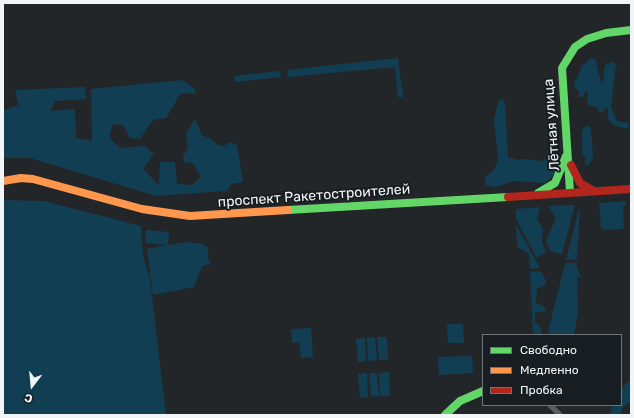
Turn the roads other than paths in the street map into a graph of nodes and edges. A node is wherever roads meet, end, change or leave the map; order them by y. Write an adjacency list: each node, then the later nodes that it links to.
1 (631, 30): 2 (main road, Лётная улица)
2 (567, 154): 5 (main road); 6 (main road, Лётная улица); 7 (main road)
3 (3, 181): 7 (main road, проспект Ракетостроителей)
4 (631, 189): 5 (main road, проспект Ракетостроителей)
5 (595, 191): 6 (main road, проспект Ракетостроителей)
6 (570, 192): 7 (main road, проспект Ракетостроителей)
7 (533, 195)
8 (482, 391): 10 (main road)
9 (551, 406): 11 (street)
10 (445, 415)
11 (560, 415)

